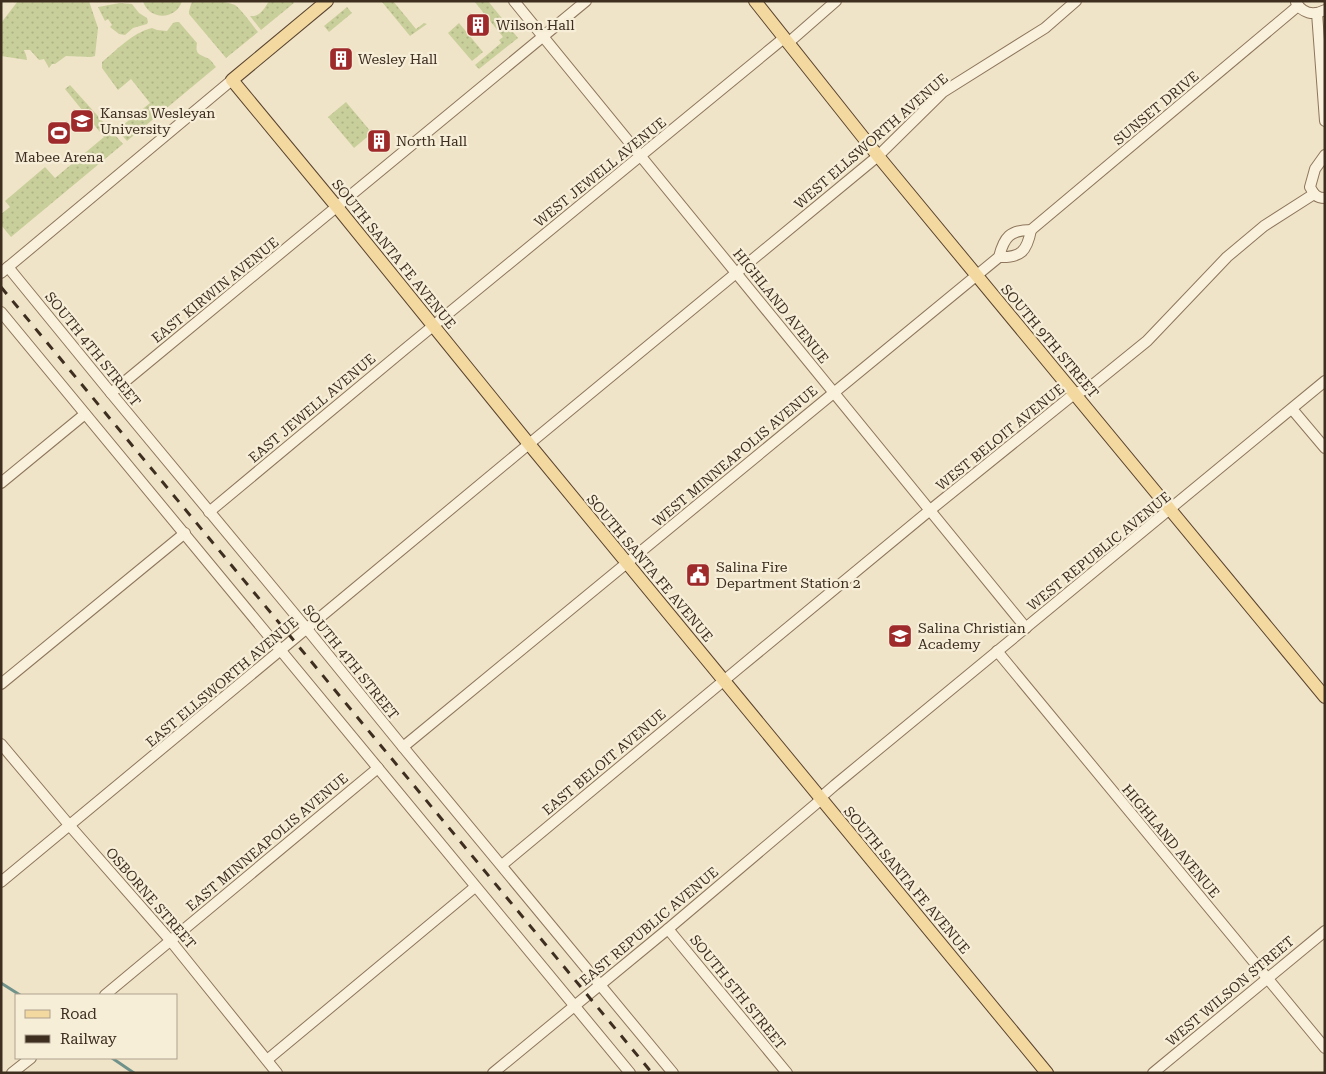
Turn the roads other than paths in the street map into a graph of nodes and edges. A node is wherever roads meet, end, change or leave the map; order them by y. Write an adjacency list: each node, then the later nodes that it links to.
1 (327, 1): 11 (main road)
2 (514, 1): 9 (street, HIGHLAND AVENUE)
3 (586, 1): 9 (street, EAST KIRWIN AVENUE)
4 (755, 1): 10 (main road, SOUTH 9TH STREET)
5 (836, 1): 10 (street, WEST JEWELL AVENUE)
6 (1076, 1): 15 (street, WEST ELLSWORTH AVENUE)
7 (1297, 4): 8 (street); 19 (street, SUNSET DRIVE)
8 (1321, 12): 12 (street)
9 (543, 36): 14 (street, HIGHLAND AVENUE); 18 (street, EAST KIRWIN AVENUE)
10 (786, 40): 14 (street, WEST JEWELL AVENUE); 15 (main road, SOUTH 9TH STREET)
11 (232, 80): 18 (main road, SOUTH SANTA FE AVENUE); 21 (street)
12 (1325, 121)
13 (1325, 155): 16 (street)
14 (641, 156): 22 (street, HIGHLAND AVENUE); 25 (street, WEST JEWELL AVENUE)
15 (878, 156): 22 (street, WEST ELLSWORTH AVENUE); 23 (main road, SOUTH 9TH STREET)
16 (1314, 194): 17 (street); 29 (street, WEST BELOIT AVENUE)
17 (1325, 198)
18 (337, 207): 25 (main road, SOUTH SANTA FE AVENUE); 28 (street, EAST KIRWIN AVENUE)
19 (1031, 230): 20 (street, SUNSET DRIVE); 20 (street, SUNSET DRIVE)
20 (999, 257): 23 (street, SUNSET DRIVE)
21 (5, 270): 28 (street, SOUTH 4TH STREET)
22 (736, 273): 27 (street, HIGHLAND AVENUE); 32 (street, WEST ELLSWORTH AVENUE)
23 (976, 276): 27 (street, WEST MINNEAPOLIS AVENUE); 29 (main road, SOUTH 9TH STREET)
24 (1, 312): 31 (street)
25 (433, 326): 32 (main road, SOUTH SANTA FE AVENUE); 37 (street, EAST JEWELL AVENUE)
26 (1325, 381): 30 (street, WEST REPUBLIC AVENUE)
27 (833, 392): 36 (street, HIGHLAND AVENUE); 39 (street, WEST MINNEAPOLIS AVENUE)
28 (110, 393): 37 (street, SOUTH 4TH STREET)
29 (1074, 394): 35 (main road, SOUTH 9TH STREET); 36 (street, WEST BELOIT AVENUE)
30 (1292, 409): 33 (street); 35 (street, WEST REPUBLIC AVENUE)
31 (85, 414): 34 (street); 38 (street)
32 (529, 444): 39 (main road, SOUTH SANTA FE AVENUE); 41 (street, EAST ELLSWORTH AVENUE)
33 (1325, 448)
34 (1, 484)
35 (1170, 510): 40 (street, WEST REPUBLIC AVENUE); 46 (main road, SOUTH 9TH STREET)
36 (929, 511): 40 (street, HIGHLAND AVENUE); 44 (street, WEST BELOIT AVENUE)
37 (209, 512): 41 (street, SOUTH 4TH STREET)
38 (185, 533): 42 (street); 45 (street)
39 (627, 563): 44 (main road, SOUTH SANTA FE AVENUE); 48 (street)
40 (1026, 628): 43 (street, WEST REPUBLIC AVENUE)
41 (307, 629): 42 (street, EAST ELLSWORTH AVENUE); 48 (street, SOUTH 4TH STREET)
42 (280, 651): 49 (street); 51 (street, EAST ELLSWORTH AVENUE)
43 (997, 652): 50 (street, WEST REPUBLIC AVENUE); 58 (street, HIGHLAND AVENUE)
44 (724, 681): 50 (main road, SOUTH SANTA FE AVENUE); 52 (street, EAST BELOIT AVENUE)
45 (1, 684)
46 (1325, 697)
47 (1, 744): 51 (street, OSBORNE STREET)
48 (402, 747): 52 (street, SOUTH 4TH STREET)
49 (378, 768): 54 (street); 57 (street, EAST MINNEAPOLIS AVENUE)
50 (820, 798): 55 (street, EAST REPUBLIC AVENUE); 71 (main road, SOUTH SANTA FE AVENUE)
51 (70, 826): 53 (street, EAST ELLSWORTH AVENUE); 57 (street, OSBORNE STREET)
52 (502, 866): 59 (street, SOUTH 4TH STREET)
53 (1, 882)
54 (475, 887): 61 (street); 64 (street)
55 (668, 929): 59 (street, EAST REPUBLIC AVENUE); 70 (street, SOUTH 5TH STREET)
56 (1325, 931): 58 (street, WEST WILSON STREET)
57 (170, 940): 60 (street, EAST MINNEAPOLIS AVENUE); 64 (street, OSBORNE STREET)
58 (1267, 979): 62 (street, HIGHLAND AVENUE); 72 (street, WEST WILSON STREET)
59 (601, 984): 61 (street, EAST REPUBLIC AVENUE); 69 (street, SOUTH 4TH STREET)
60 (106, 994)
61 (574, 1006): 67 (street, EAST REPUBLIC AVENUE); 68 (street)
62 (1325, 1048)
63 (30, 1059): 65 (street)
64 (267, 1060): 66 (street, OSBORNE STREET)
65 (12, 1073)
66 (277, 1073)
67 (493, 1073)
68 (630, 1073)
69 (674, 1073)
70 (787, 1073)
71 (1047, 1073)
72 (1153, 1073)

